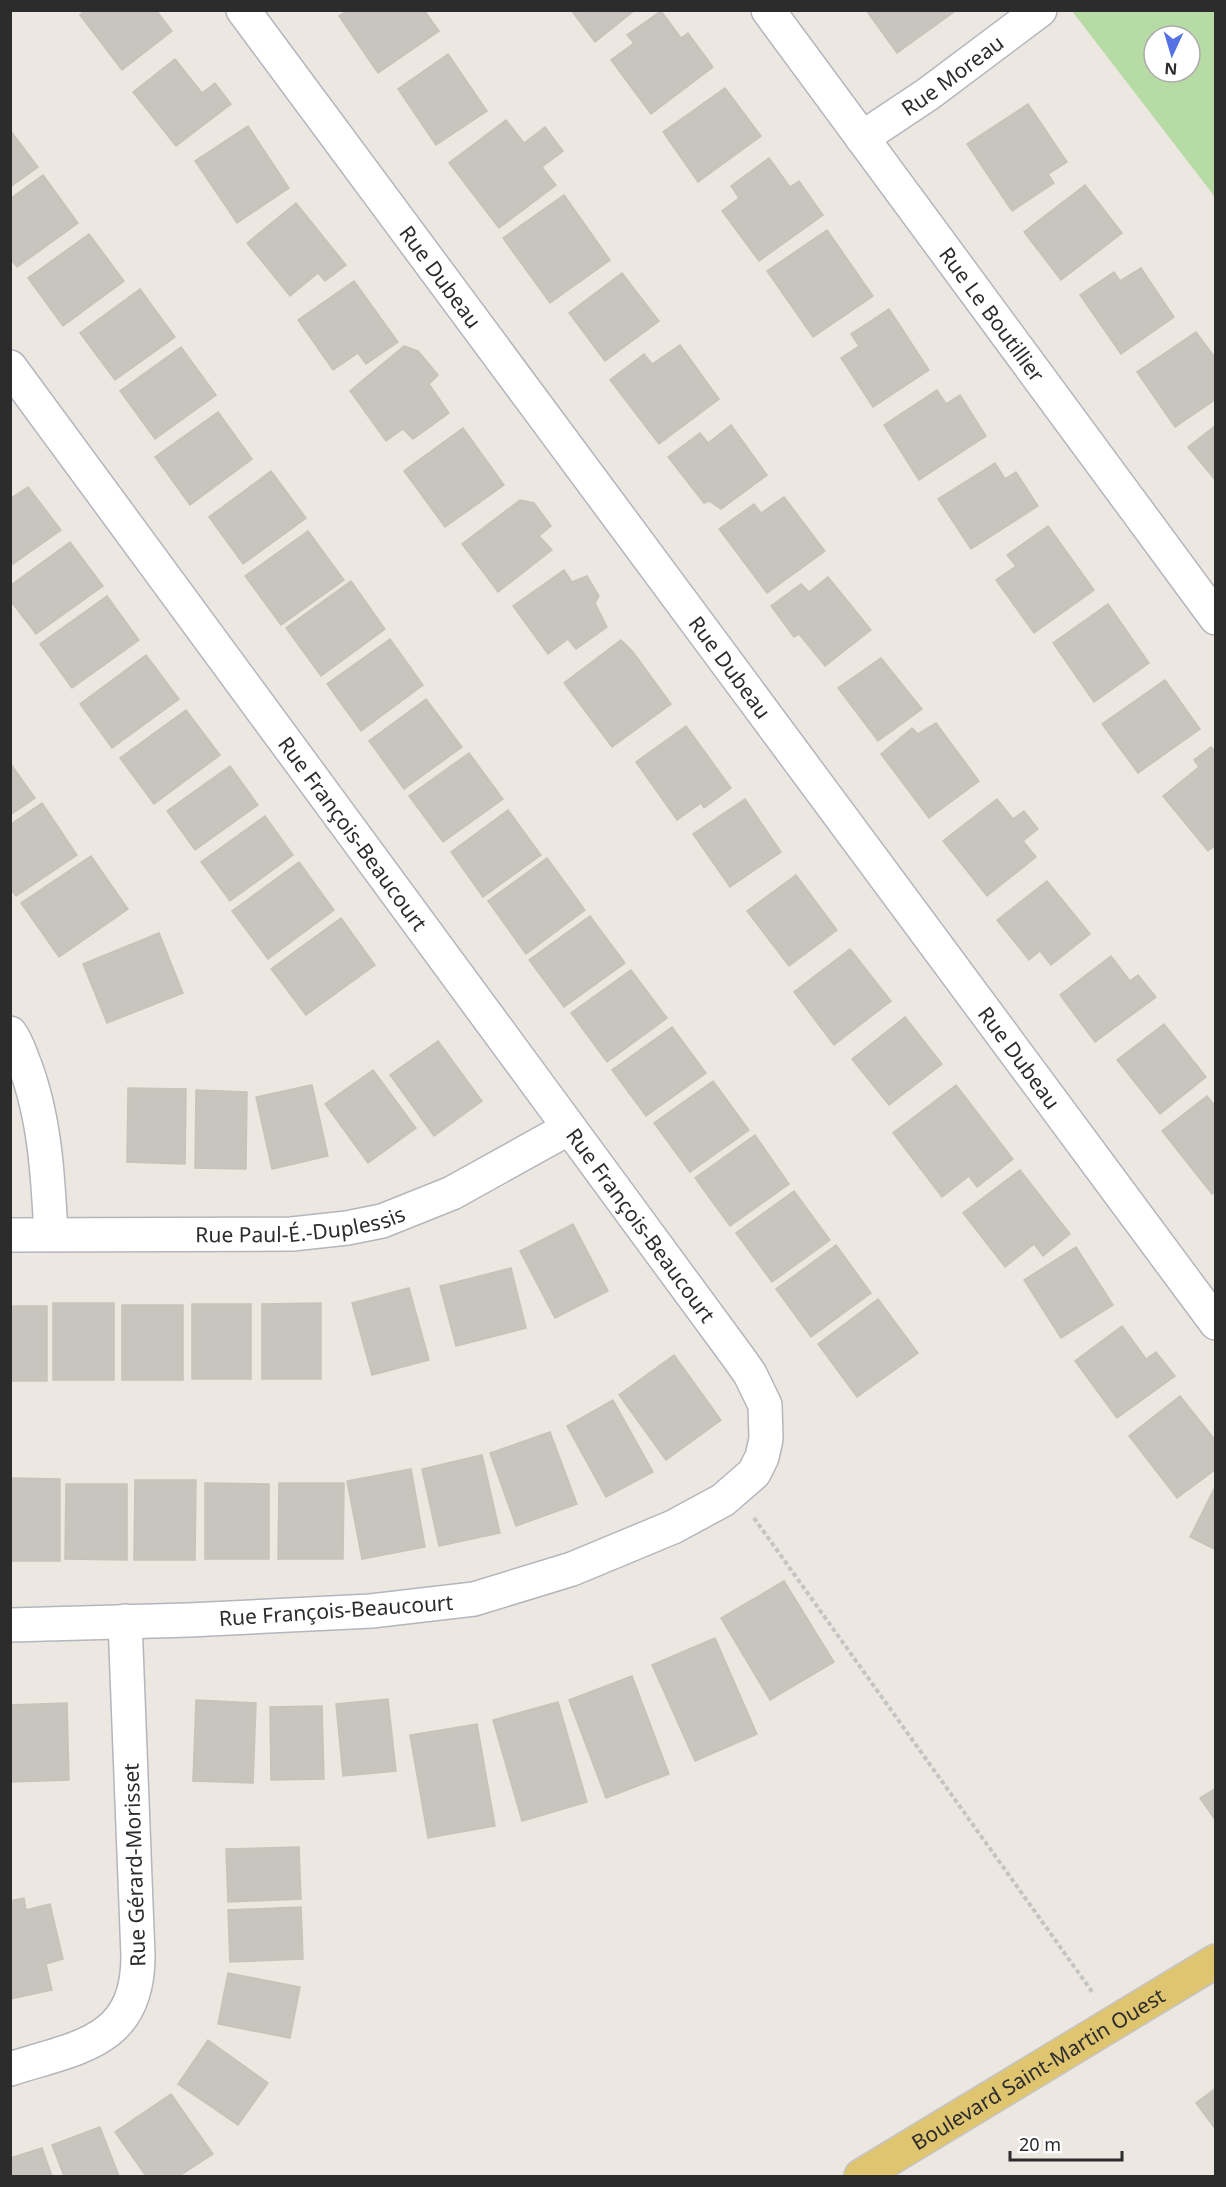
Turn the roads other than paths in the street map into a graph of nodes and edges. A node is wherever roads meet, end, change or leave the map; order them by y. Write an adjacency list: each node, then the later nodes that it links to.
1 (243, 10): 11 (street, Rue Dubeau)
2 (768, 10): 4 (street, Rue Le Boutillier)
3 (1040, 10): 4 (street, Rue Moreau)
4 (862, 138): 6 (street, Rue Le Boutillier)
5 (10, 367): 8 (street, Rue François-Beaucourt)
6 (1215, 618)
7 (10, 1033): 9 (street)
8 (569, 1128): 9 (street, Rue Paul-É.-Duplessis); 12 (street, Rue François-Beaucourt)
9 (51, 1234): 10 (street, Rue Paul-É.-Duplessis)
10 (10, 1235)
11 (1215, 1323)
12 (125, 1621): 13 (street, Rue François-Beaucourt); 15 (street, Rue Gérard-Morisset)
13 (10, 1625)
14 (1215, 1961): 16 (main road, Boulevard Saint-Martin Ouest)
15 (10, 2069)
16 (861, 2176)

